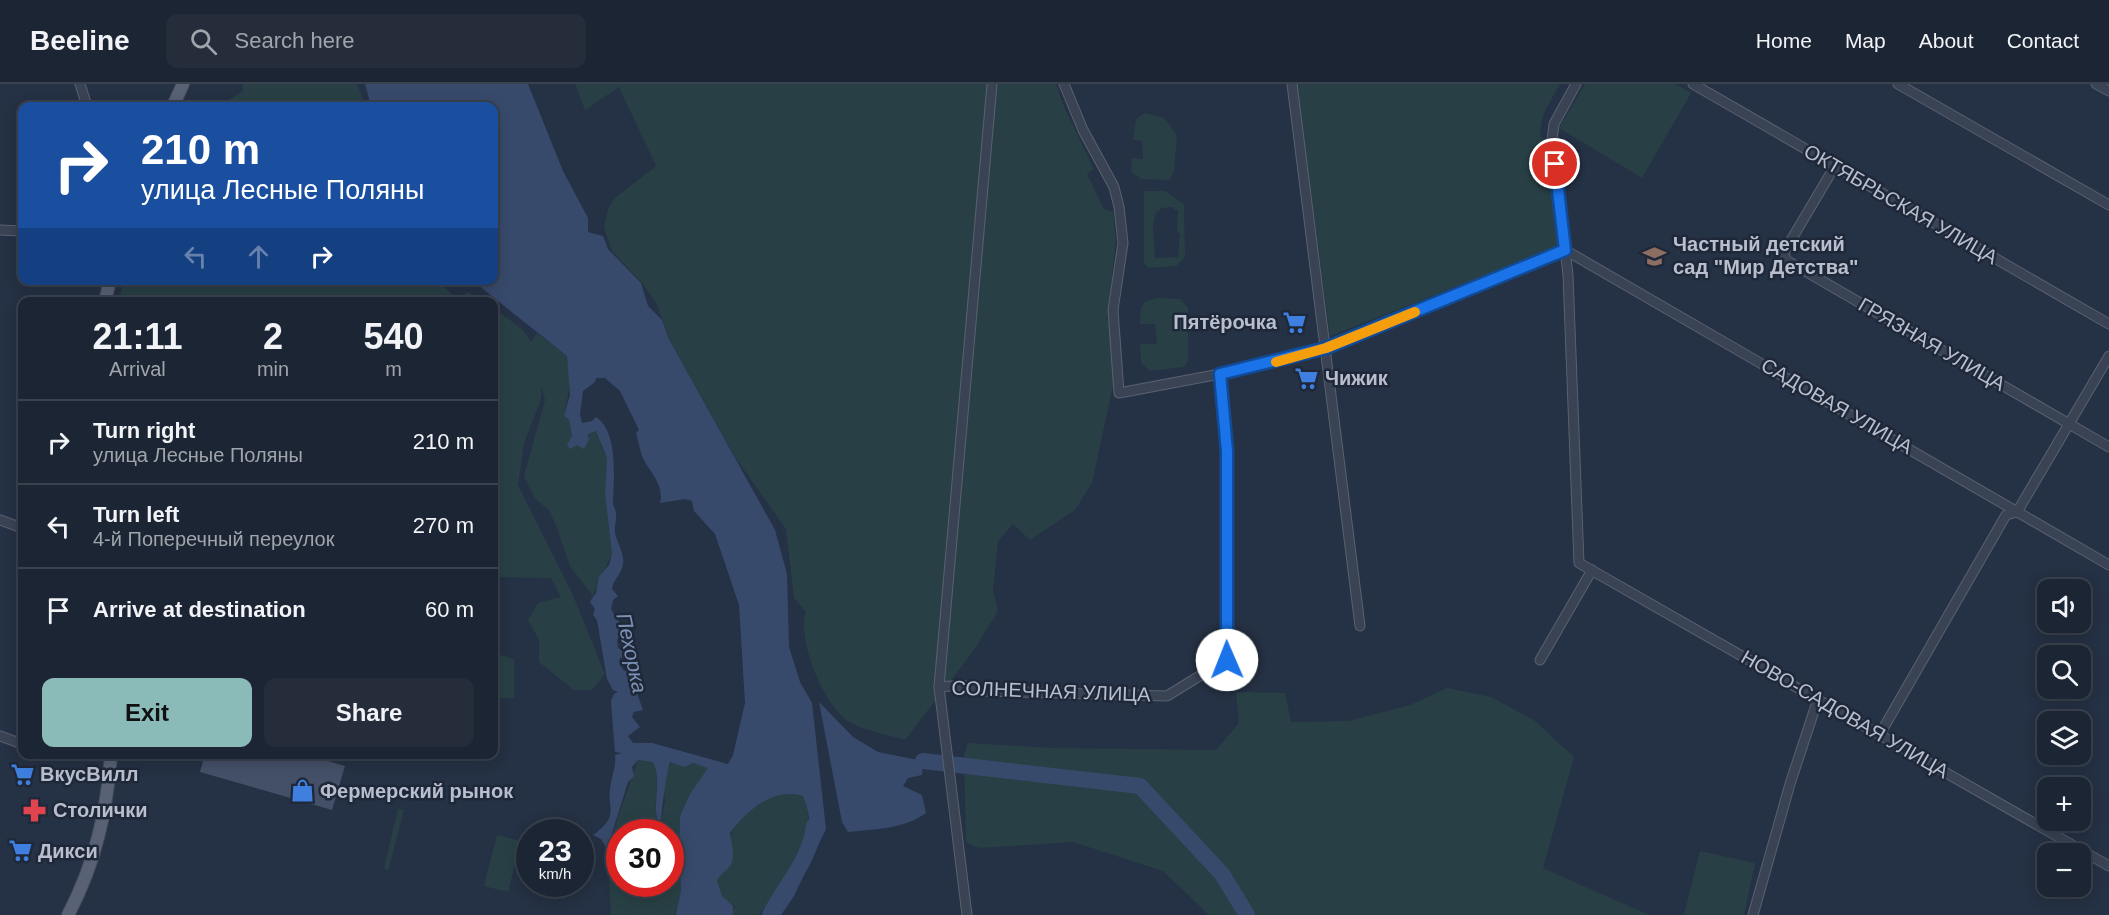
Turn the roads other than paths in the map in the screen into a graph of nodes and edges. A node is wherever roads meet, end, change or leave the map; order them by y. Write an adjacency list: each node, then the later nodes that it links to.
1 (80, 84): 11 (street)
2 (183, 84): 12 (main road)
3 (992, 84): 31 (street)
4 (1064, 84): 21 (street)
5 (1292, 84): 19 (street)
6 (1576, 84): 17 (street)
7 (1693, 84): 13 (street, ОКТЯБРЬСКАЯ УЛИЦА)
8 (1898, 84): 14 (street)
9 (2096, 84): 10 (street)
10 (2109, 91)
11 (86, 102)
12 (175, 102)
13 (1835, 166): 18 (street, ОКТЯБРЬСКАЯ УЛИЦА); 22 (street, ГРЯЗНАЯ УЛИЦА)
14 (2109, 205)
15 (0, 230): 16 (street)
16 (18, 231)
17 (1565, 250): 19 (street); 24 (street, САДОВАЯ УЛИЦА); 28 (street, НОВО-САДОВАЯ УЛИЦА)
18 (2109, 324)
19 (1326, 348): 21 (street); 29 (street)
20 (2109, 356): 22 (street)
21 (1220, 374): 31 (street, СОЛНЕЧНАЯ УЛИЦА)
22 (2068, 423): 23 (street, ГРЯЗНАЯ УЛИЦА); 24 (street)
23 (2109, 447)
24 (2017, 512): 27 (street, САДОВАЯ УЛИЦА); 33 (street)
25 (0, 520): 26 (street)
26 (18, 527)
27 (2109, 564)
28 (1592, 570): 30 (street); 32 (street, НОВО-САДОВАЯ УЛИЦА)
29 (1360, 626)
30 (1540, 660)
31 (939, 687): 39 (street)
32 (1818, 699): 33 (street, НОВО-САДОВАЯ УЛИЦА); 40 (street)
33 (1880, 734): 37 (street, НОВО-САДОВАЯ УЛИЦА)
34 (0, 736): 35 (street)
35 (18, 743)
36 (111, 759): 38 (main road)
37 (2109, 866)
38 (68, 915)
39 (968, 915)
40 (1753, 915)

